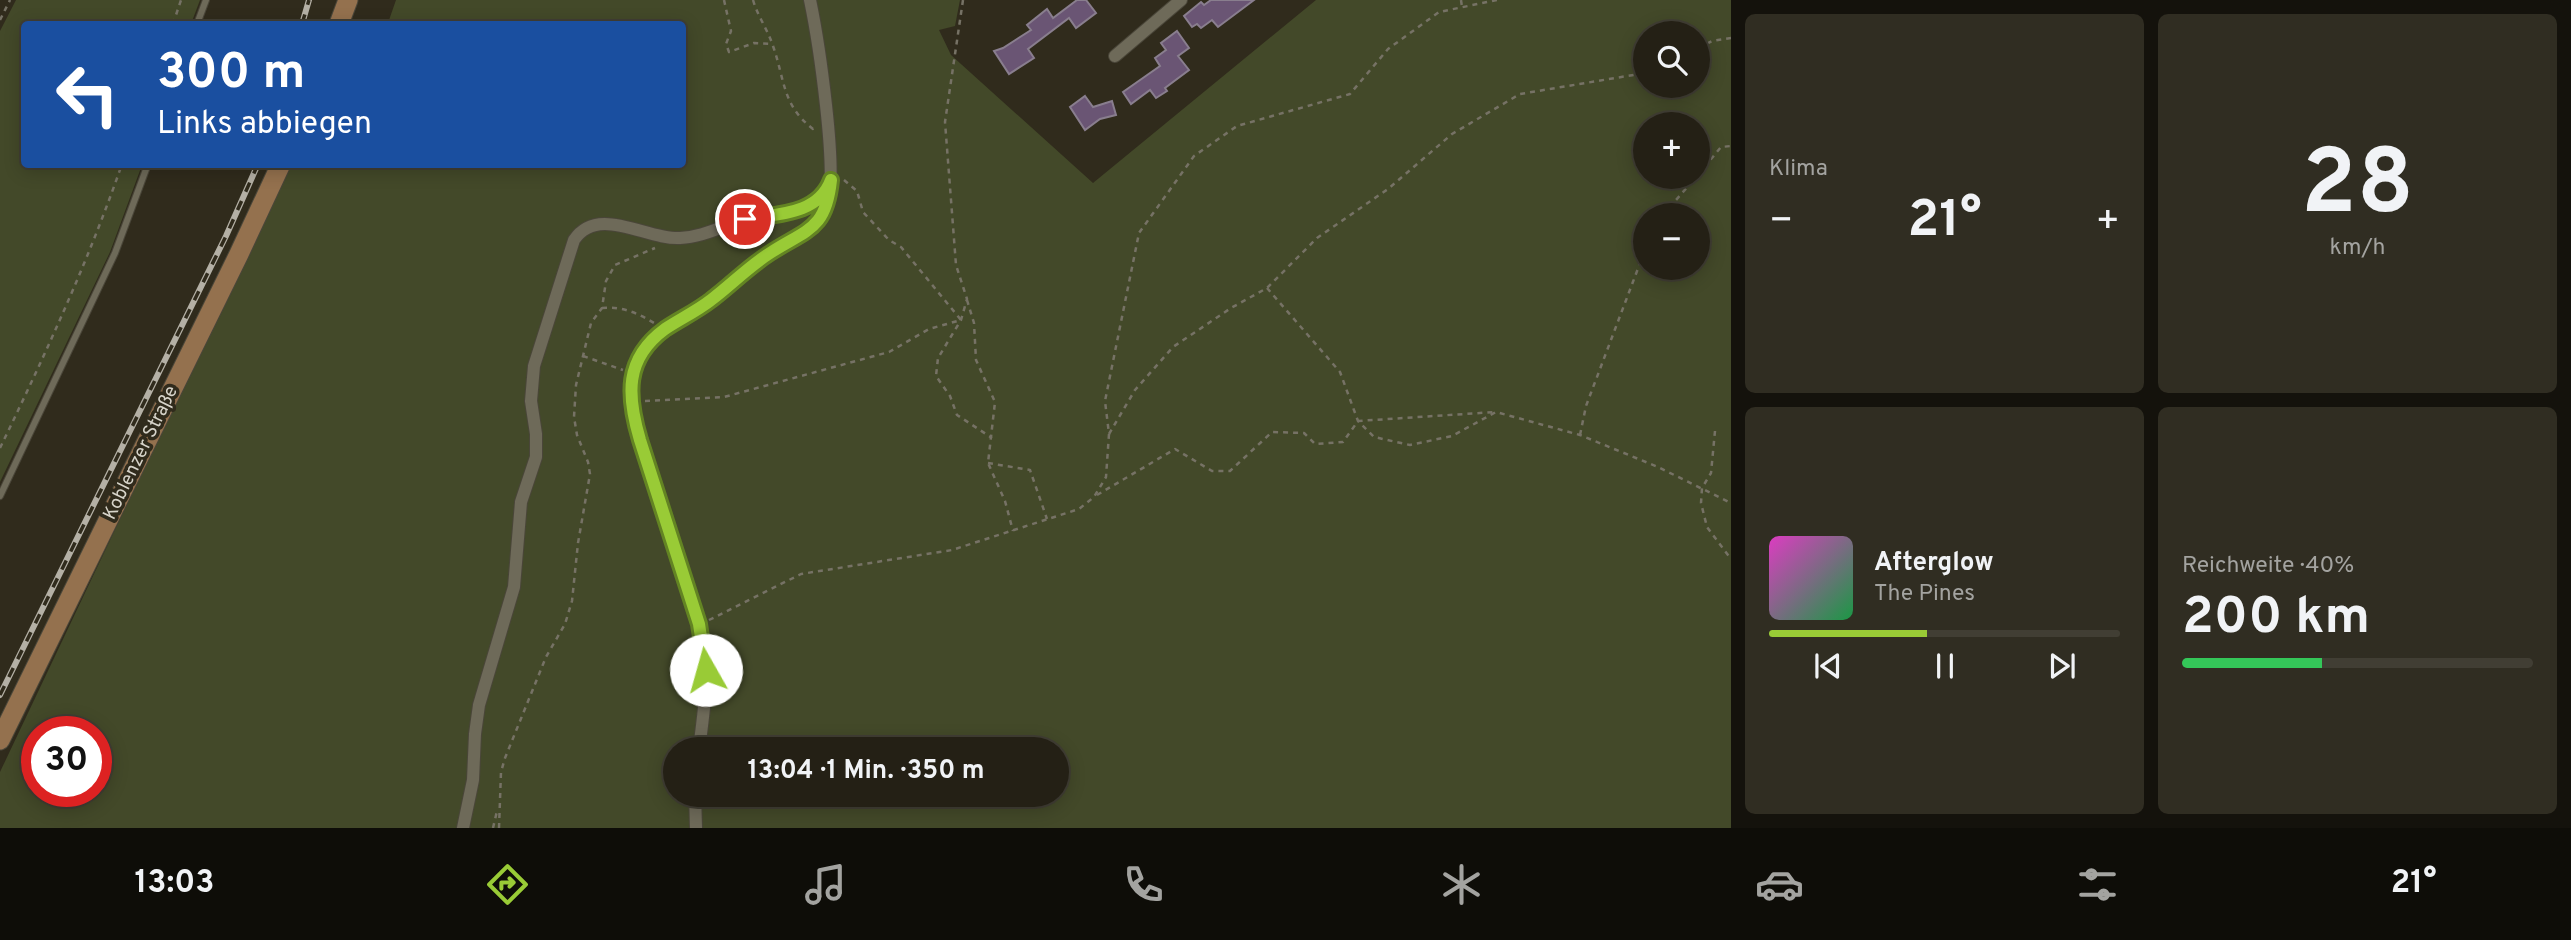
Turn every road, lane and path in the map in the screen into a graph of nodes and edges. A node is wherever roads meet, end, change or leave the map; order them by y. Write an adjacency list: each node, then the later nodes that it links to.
1 (10, 0): 13 (path)
2 (181, 0): 14 (path)
3 (206, 0): 15 (lane)
4 (348, 0): 16 (main road)
5 (724, 0): 19 (path)
6 (753, 0): 19 (path)
7 (810, 0): 28 (street)
8 (963, 0): 34 (path)
9 (1181, 0): 20 (street)
10 (1461, 0): 12 (path)
11 (1497, 0): 12 (path)
12 (1462, 7): 44 (path)
13 (0, 20)
14 (174, 21)
15 (198, 21)
16 (340, 21)
17 (1731, 38): 18 (path)
18 (1710, 42)
19 (773, 44): 22 (path)
20 (1115, 55)
21 (1633, 76): 33 (path)
22 (813, 129)
23 (1731, 146): 24 (path)
24 (1710, 160)
25 (121, 168): 47 (path)
26 (147, 168): 52 (lane)
27 (279, 168): 60 (main road, Koblenzer Straße)
28 (831, 174): 31 (street); 36 (path); 37 (street)
29 (1685, 189): 30 (path)
30 (1673, 203)
31 (665, 238): 35 (path); 63 (street)
32 (1634, 280): 45 (path)
33 (1267, 288): 42 (path); 44 (path)
34 (967, 299): 36 (path); 46 (path)
35 (602, 308): 37 (path); 38 (path)
36 (961, 320): 40 (path); 46 (path)
37 (665, 329): 39 (street)
38 (582, 355): 39 (path); 61 (path)
39 (633, 373): 40 (street)
40 (631, 402): 58 (street)
41 (1496, 412): 42 (path); 42 (path); 45 (path)
42 (1358, 421): 50 (path)
43 (1715, 431): 51 (path)
44 (1109, 434): 49 (path)
45 (1580, 435): 51 (path)
46 (992, 438): 48 (path)
47 (0, 448)
48 (988, 463): 55 (path); 56 (path)
49 (1106, 477): 50 (path); 53 (path)
50 (1110, 488): 53 (path)
51 (1702, 488): 54 (path); 57 (path)
52 (0, 496)
53 (1094, 497): 55 (path)
54 (1731, 503)
55 (1047, 519): 56 (path)
56 (1013, 531): 58 (path)
57 (1731, 559)
58 (699, 624): 59 (street)
59 (701, 737)
60 (0, 740)
61 (498, 807): 64 (path); 65 (path)
62 (695, 807): 66 (street)
63 (463, 828)
64 (493, 828)
65 (499, 828)
66 (696, 828)

